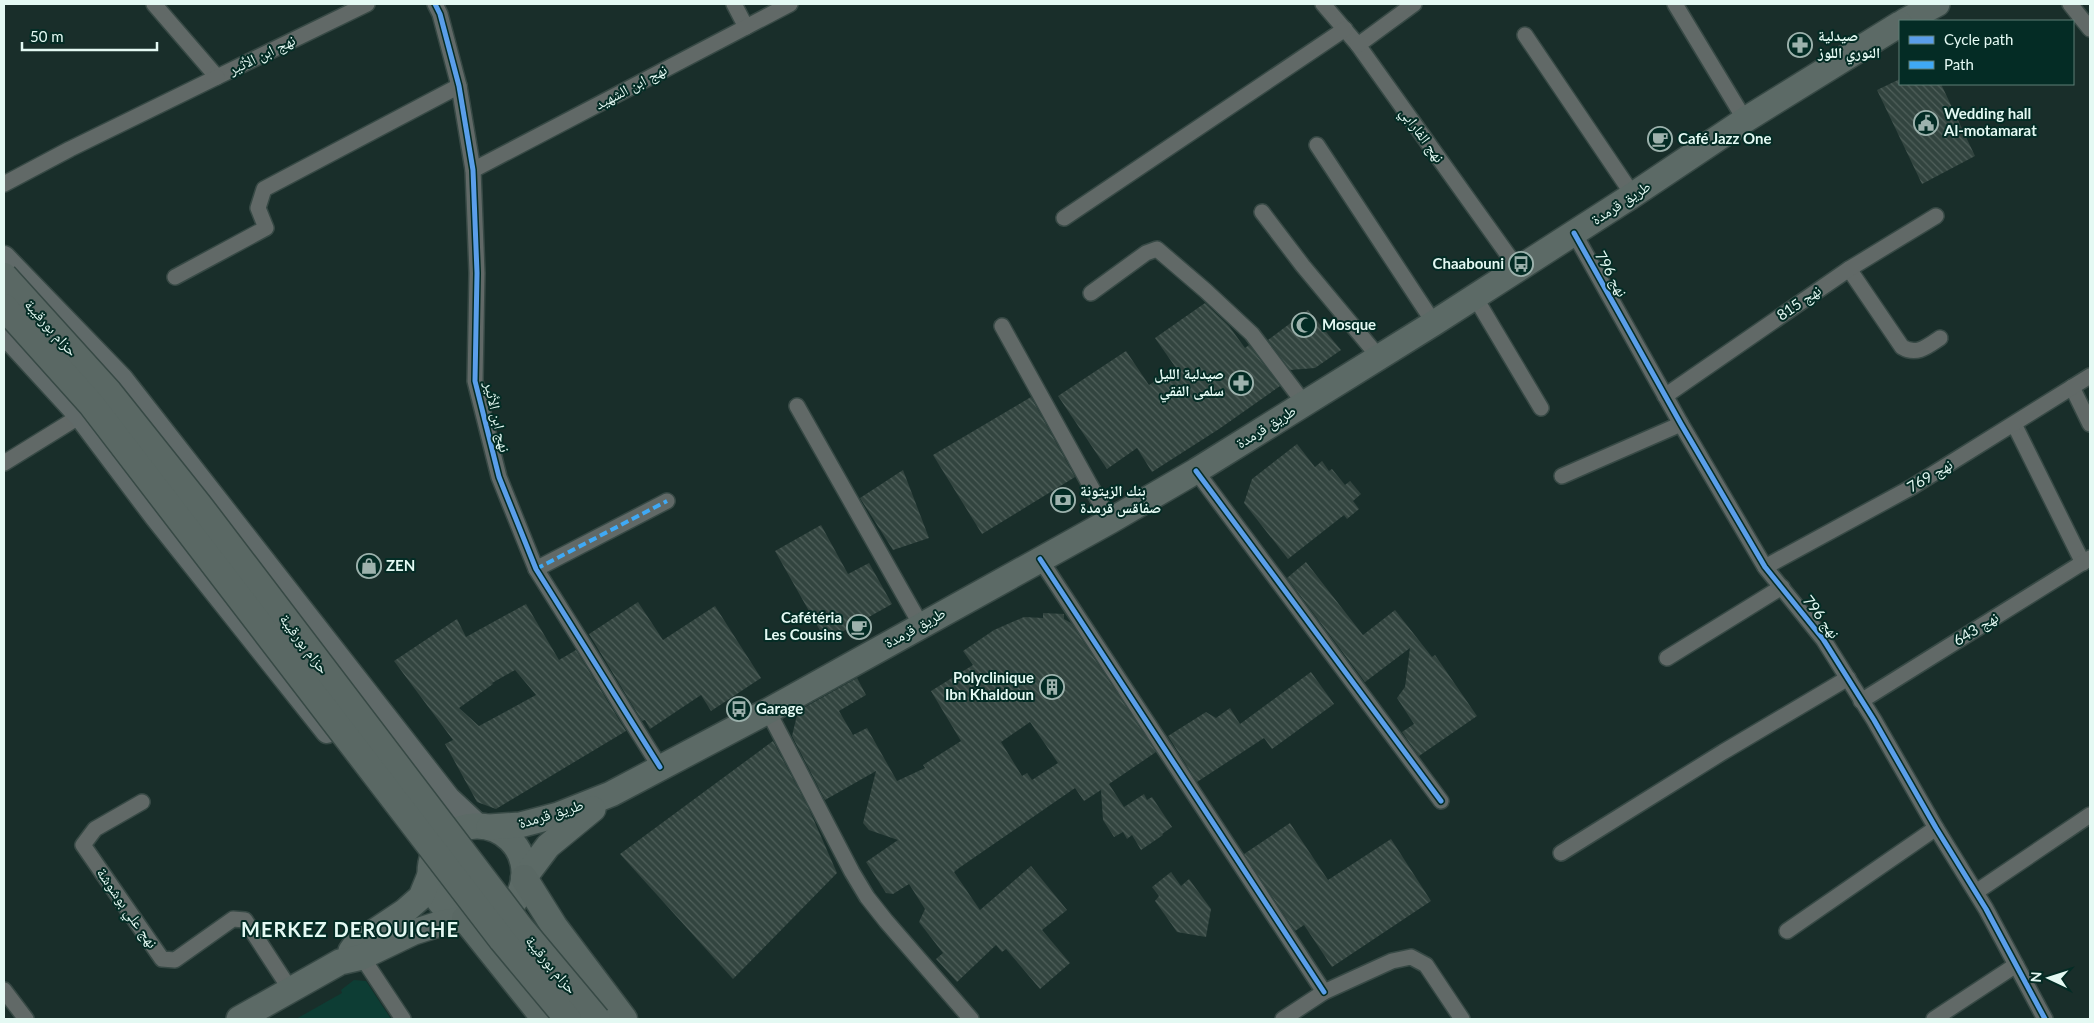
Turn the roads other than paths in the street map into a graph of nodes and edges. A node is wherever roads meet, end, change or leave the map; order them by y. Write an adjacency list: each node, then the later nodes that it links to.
1 (154, 4): 18 (street, نهج ابن الأثير)
2 (367, 4): 18 (street, نهج ابن الأثير)
3 (436, 4): 19 (street, نهج ابن الأثير)
4 (734, 4): 13 (street)
5 (790, 4): 13 (street, نهج ابن الشهيد)
6 (1323, 4): 15 (street, نهج الفارابي)
7 (1414, 4): 17 (street)
8 (1675, 4): 20 (street)
9 (1937, 4): 11 (main road)
10 (2070, 4): 14 (street)
11 (1907, 20)
12 (1899, 25): 20 (main road, طريق قرمدة)
13 (746, 27): 22 (street, نهج ابن الشهيد)
14 (2090, 29)
15 (1345, 30): 17 (street, نهج الفارابي); 27 (street)
16 (1526, 35): 24 (street)
17 (1358, 45): 30 (street, نهج الفارابي)
18 (217, 77): 23 (street)
19 (459, 86): 22 (street, نهج ابن الأثير); 33 (street)
20 (1745, 120): 24 (main road, طريق قرمدة)
21 (1317, 145): 37 (street)
22 (473, 170): 62 (street, نهج ابن الأثير)
23 (4, 184)
24 (1633, 195): 28 (main road, طريق قرمدة)
25 (1262, 212): 41 (street)
26 (1936, 216): 31 (street, نهج 815)
27 (1064, 218)
28 (1574, 233): 30 (main road, طريق قرمدة); 44 (street, نهج 796)
29 (4, 257): 55 (main road, حزام بورقيبة)
30 (1518, 268): 35 (main road, طريق قرمدة)
31 (1849, 268): 40 (street); 44 (street, نهج 815)
32 (4, 276): 92 (highway, حزام بورقيبة, bridge)
33 (175, 277)
34 (1091, 293): 45 (street)
35 (1475, 297): 37 (main road, طريق قرمدة); 47 (street)
36 (4, 307): 91 (highway, حزام بورقيبة, bridge)
37 (1434, 323): 41 (main road, طريق قرمدة)
38 (1002, 326): 58 (street)
39 (4, 333): 48 (main road)
40 (1940, 338)
41 (1378, 356): 45 (main road, طريق قرمدة)
42 (2090, 376): 43 (street, نهج 769)
43 (2072, 387): 50 (street, نهج 769); 51 (street)
44 (1665, 396): 49 (street, نهج 796)
45 (1304, 403): 53 (main road, طريق قرمدة)
46 (797, 406): 64 (street)
47 (1541, 408)
48 (80, 416): 52 (street); 57 (main road)
49 (1680, 424): 54 (street); 61 (street, نهج 796)
50 (2014, 424): 60 (street); 61 (street, نهج 769)
51 (2090, 424)
52 (4, 463)
53 (1196, 472): 58 (main road, طريق قرمدة); 71 (street)
54 (1562, 476)
55 (206, 486): 57 (main road); 74 (main road, حزام بورقيبة)
56 (667, 501): 62 (street)
57 (156, 517): 77 (main road)
58 (1110, 521): 59 (main road, طريق قرمدة)
59 (1040, 559): 64 (main road, طريق قرمدة); 86 (street)
60 (2087, 560): 67 (street, نهج 643)
61 (1765, 567): 63 (street, نهج 796)
62 (536, 569): 69 (street, نهج ابن الأثير)
63 (1782, 587): 65 (street); 66 (street, نهج 796)
64 (921, 624): 68 (main road, طريق قرمدة)
65 (1667, 658)
66 (1848, 678): 67 (street, نهج 796); 76 (street)
67 (1862, 701): 75 (street, نهج 796)
68 (768, 710): 69 (main road, طريق قرمدة); 94 (street)
69 (660, 767): 70 (main road, طريق قرمدة)
70 (611, 794): 74 (main road, طريق قرمدة); 78 (main road, طريق قرمدة)
71 (1441, 801)
72 (142, 802): 84 (street, نهج علي بوشوشة)
73 (2090, 815): 79 (street)
74 (484, 826): 77 (main road); 78 (main road)
75 (1936, 828): 79 (street, نهج 796); 81 (street)
76 (1561, 852)
77 (431, 870): 80 (main road); 82 (main road)
78 (524, 878): 80 (main road); 93 (highway)
79 (1976, 892): 83 (street, نهج 796)
80 (465, 919): 82 (main road); 90 (highway)
81 (1787, 931)
82 (351, 960): 84 (main road); 89 (street)
83 (2016, 965): 97 (street); 98 (street, نهج 796)
84 (290, 989): 88 (main road)
85 (4, 990): 87 (street)
86 (1324, 992): 95 (street); 96 (street)
87 (26, 1019)
88 (240, 1019)
89 (403, 1019)
90 (545, 1019)
91 (568, 1019)
92 (597, 1019)
93 (624, 1019)
94 (971, 1019)
95 (1283, 1019)
96 (1462, 1019)
97 (1934, 1019)
98 (2045, 1019)

